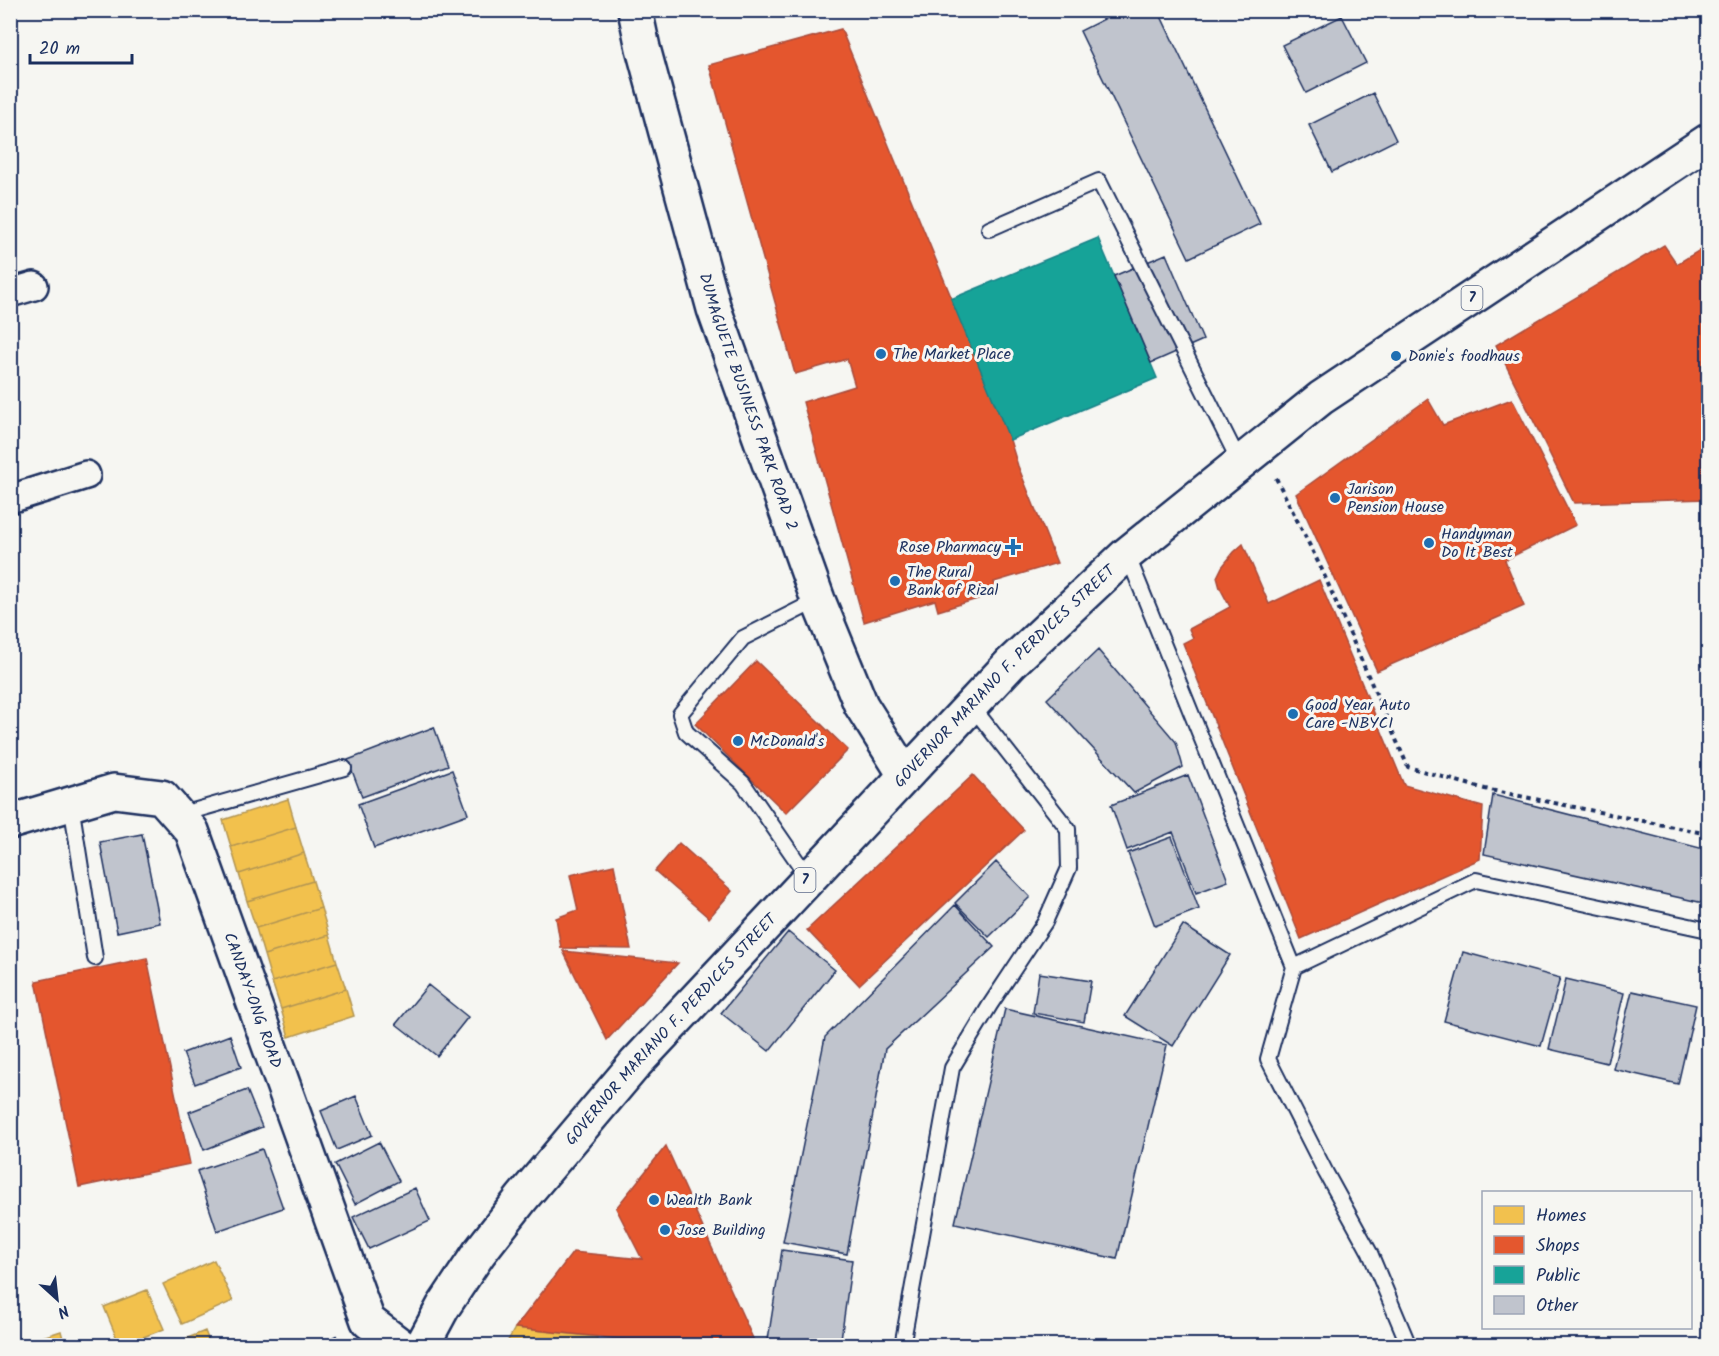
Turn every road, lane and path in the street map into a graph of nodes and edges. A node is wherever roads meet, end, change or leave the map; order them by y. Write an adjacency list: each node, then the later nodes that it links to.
1 (635, 10): 8 (main road, DUMAGUETE BUSINESS PARK ROAD 2)
2 (1708, 141): 4 (main road, GOVERNOR MARIANO F. PERDICES STREET / 7)
3 (989, 229): 4 (lane)
4 (1251, 455): 7 (main road, GOVERNOR MARIANO F. PERDICES STREET / 7); 15 (path)
5 (86, 475): 6 (street)
6 (10, 499)
7 (1127, 554): 9 (main road, GOVERNOR MARIANO F. PERDICES STREET / 7); 19 (lane)
8 (818, 600): 11 (main road, DUMAGUETE BUSINESS PARK ROAD 2); 16 (lane)
9 (971, 705): 11 (main road, GOVERNOR MARIANO F. PERDICES STREET / 7); 22 (lane)
10 (344, 768): 13 (lane)
11 (905, 775): 16 (main road, GOVERNOR MARIANO F. PERDICES STREET / 7)
12 (71, 804): 13 (main road, CANDAY-ONG ROAD); 14 (main road, CANDAY-ONG ROAD); 18 (lane)
13 (179, 815): 20 (main road, CANDAY-ONG ROAD)
14 (10, 822)
15 (1708, 834)
16 (808, 877): 21 (main road, GOVERNOR MARIANO F. PERDICES STREET / 7)
17 (1708, 930): 19 (lane)
18 (96, 958)
19 (1294, 967): 23 (lane)
20 (401, 1346)
21 (422, 1346)
22 (902, 1346)
23 (1409, 1346)

